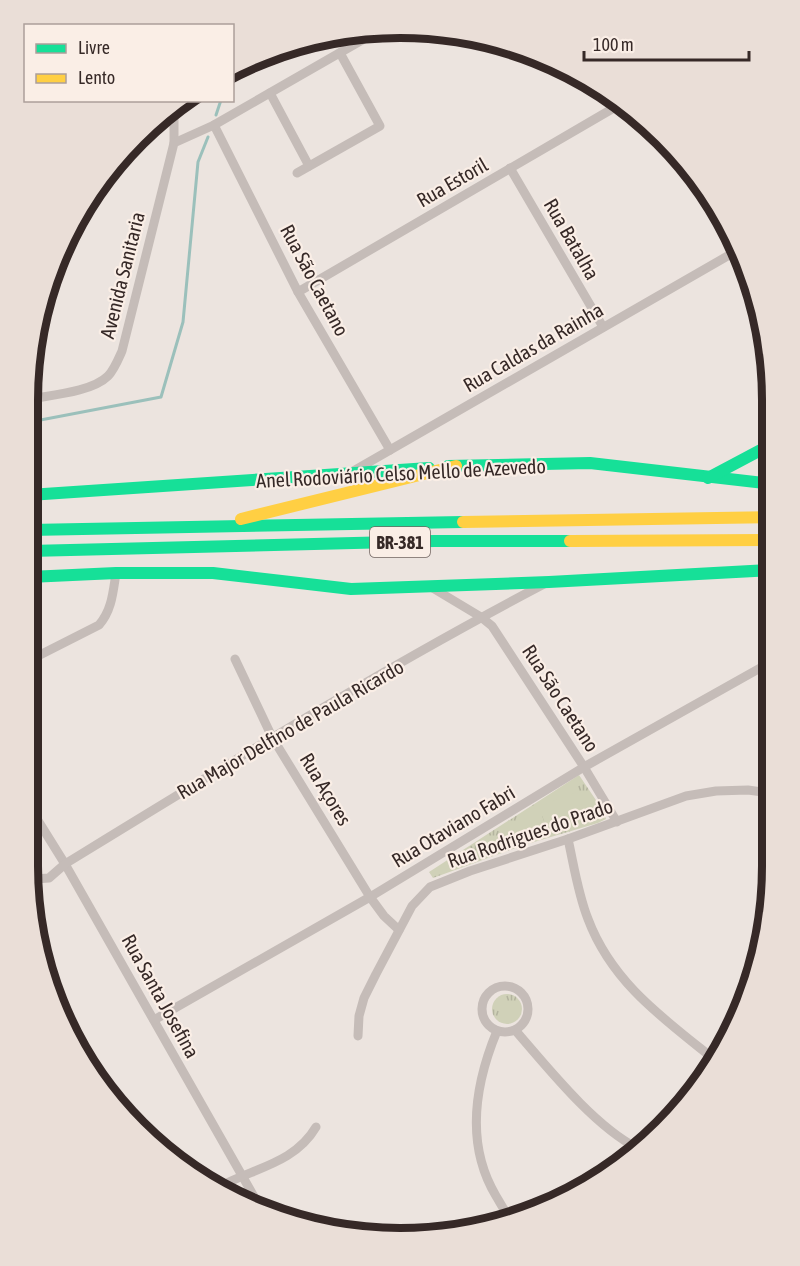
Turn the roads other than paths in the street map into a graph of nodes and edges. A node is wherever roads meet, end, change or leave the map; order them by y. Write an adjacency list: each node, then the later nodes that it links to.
1 (363, 40): 2 (street)
2 (340, 53): 3 (street); 8 (street)
3 (270, 93): 6 (street); 8 (street)
4 (614, 108): 9 (street, Rua Estoril)
5 (174, 116): 7 (street, Avenida Sanitaria)
6 (214, 125): 7 (street); 12 (street, Rua São Caetano)
7 (174, 143): 14 (street, Avenida Sanitaria)
8 (309, 166): 10 (street)
9 (510, 168): 12 (street, Rua Estoril); 13 (street, Rua Batalha)
10 (297, 173)
11 (732, 254): 13 (street, Rua Caldas da Rainha)
12 (298, 292): 16 (street, Rua São Caetano)
13 (603, 327): 16 (street, Rua Caldas da Rainha)
14 (37, 398)
15 (762, 449): 19 (main road)
16 (390, 450): 18 (street, Rua Caldas da Rainha)
17 (456, 466): 18 (main road, Anel Rodoviário Celso Mello de Azevedo); 19 (main road, Anel Rodoviário Celso Mello de Azevedo); 23 (main road)
18 (345, 475): 21 (main road, Anel Rodoviário Celso Mello de Azevedo)
19 (708, 478): 20 (main road, Anel Rodoviário Celso Mello de Azevedo)
20 (762, 483)
21 (37, 494)
22 (762, 517): 23 (main road, BR-381)
23 (211, 527): 24 (main road, BR-381)
24 (37, 530)
25 (762, 540): 26 (main road, BR-381)
26 (37, 551)
27 (762, 570): 30 (main road)
28 (116, 573): 29 (main road); 31 (main road); 33 (street)
29 (37, 577)
30 (549, 582): 31 (main road); 32 (street, Rua Major Delfino de Paula Ricardo)
31 (431, 587): 32 (street, Rua São Caetano)
32 (481, 617): 36 (street, Rua Major Delfino de Paula Ricardo); 37 (street, Rua São Caetano)
33 (37, 656)
34 (235, 658): 36 (street, Rua Açores)
35 (762, 667): 37 (street, Rua Otaviano Fabri)
36 (272, 737): 42 (street, Rua Major Delfino de Paula Ricardo); 44 (street, Rua Açores)
37 (584, 767): 40 (street, Rua São Caetano); 44 (street, Rua Otaviano Fabri)
38 (762, 792): 40 (street, Rua Rodrigues do Prado)
39 (37, 819): 42 (street, Rua Santa Josefina)
40 (617, 822): 41 (street, Rua Rodrigues do Prado)
41 (567, 839): 45 (street, Rua Rodrigues do Prado); 50 (street)
42 (65, 864): 43 (street, Rua Major Delfino de Paula Ricardo); 46 (street, Rua Santa Josefina)
43 (38, 879)
44 (370, 897): 45 (street, Rua Açores); 46 (street, Rua Otaviano Fabri)
45 (399, 930): 49 (street, Rua Rodrigues do Prado)
46 (154, 1020): 53 (street, Rua Santa Josefina)
47 (515, 1030): 48 (street); 48 (street); 52 (street)
48 (497, 1031): 56 (street)
49 (357, 1036)
50 (709, 1055)
51 (316, 1127): 53 (street)
52 (632, 1145)
53 (240, 1175): 54 (street); 55 (street, Rua Santa Josefina)
54 (225, 1183)
55 (254, 1198)
56 (507, 1212)

